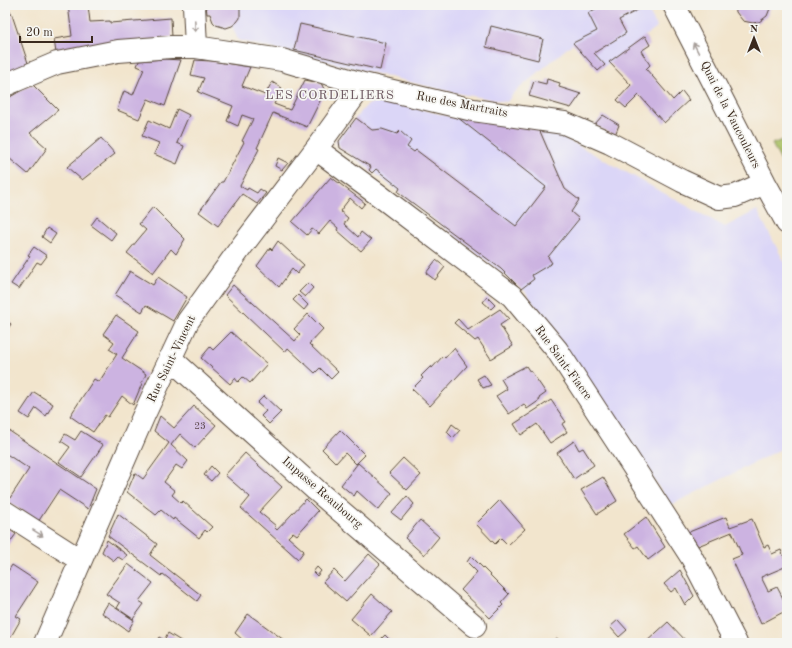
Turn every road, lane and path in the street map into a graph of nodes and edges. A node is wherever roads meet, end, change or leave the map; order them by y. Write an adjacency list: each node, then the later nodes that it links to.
1 (194, 5): 3 (street, one-way to 3)
2 (674, 5): 7 (street, Quai de la Vaucouleurs, one-way to 2)
3 (196, 48): 4 (street, Rue des Martraits); 5 (street, Rue des Martraits)
4 (363, 84): 6 (street, Rue Saint-Vincent); 7 (street, Rue des Martraits)
5 (5, 85)
6 (316, 149): 9 (street, Rue Saint-Vincent); 14 (street, Rue Saint-Fiacre)
7 (765, 183): 8 (street, Quai de la Vaucouleurs)
8 (787, 223)
9 (170, 358): 11 (street, Rue Saint-Vincent); 12 (street, Impasse Reaubourg)
10 (5, 512): 11 (street, one-way to 11)
11 (80, 560): 13 (street, Rue Saint-Vincent)
12 (475, 626)
13 (45, 643)
14 (736, 643)

